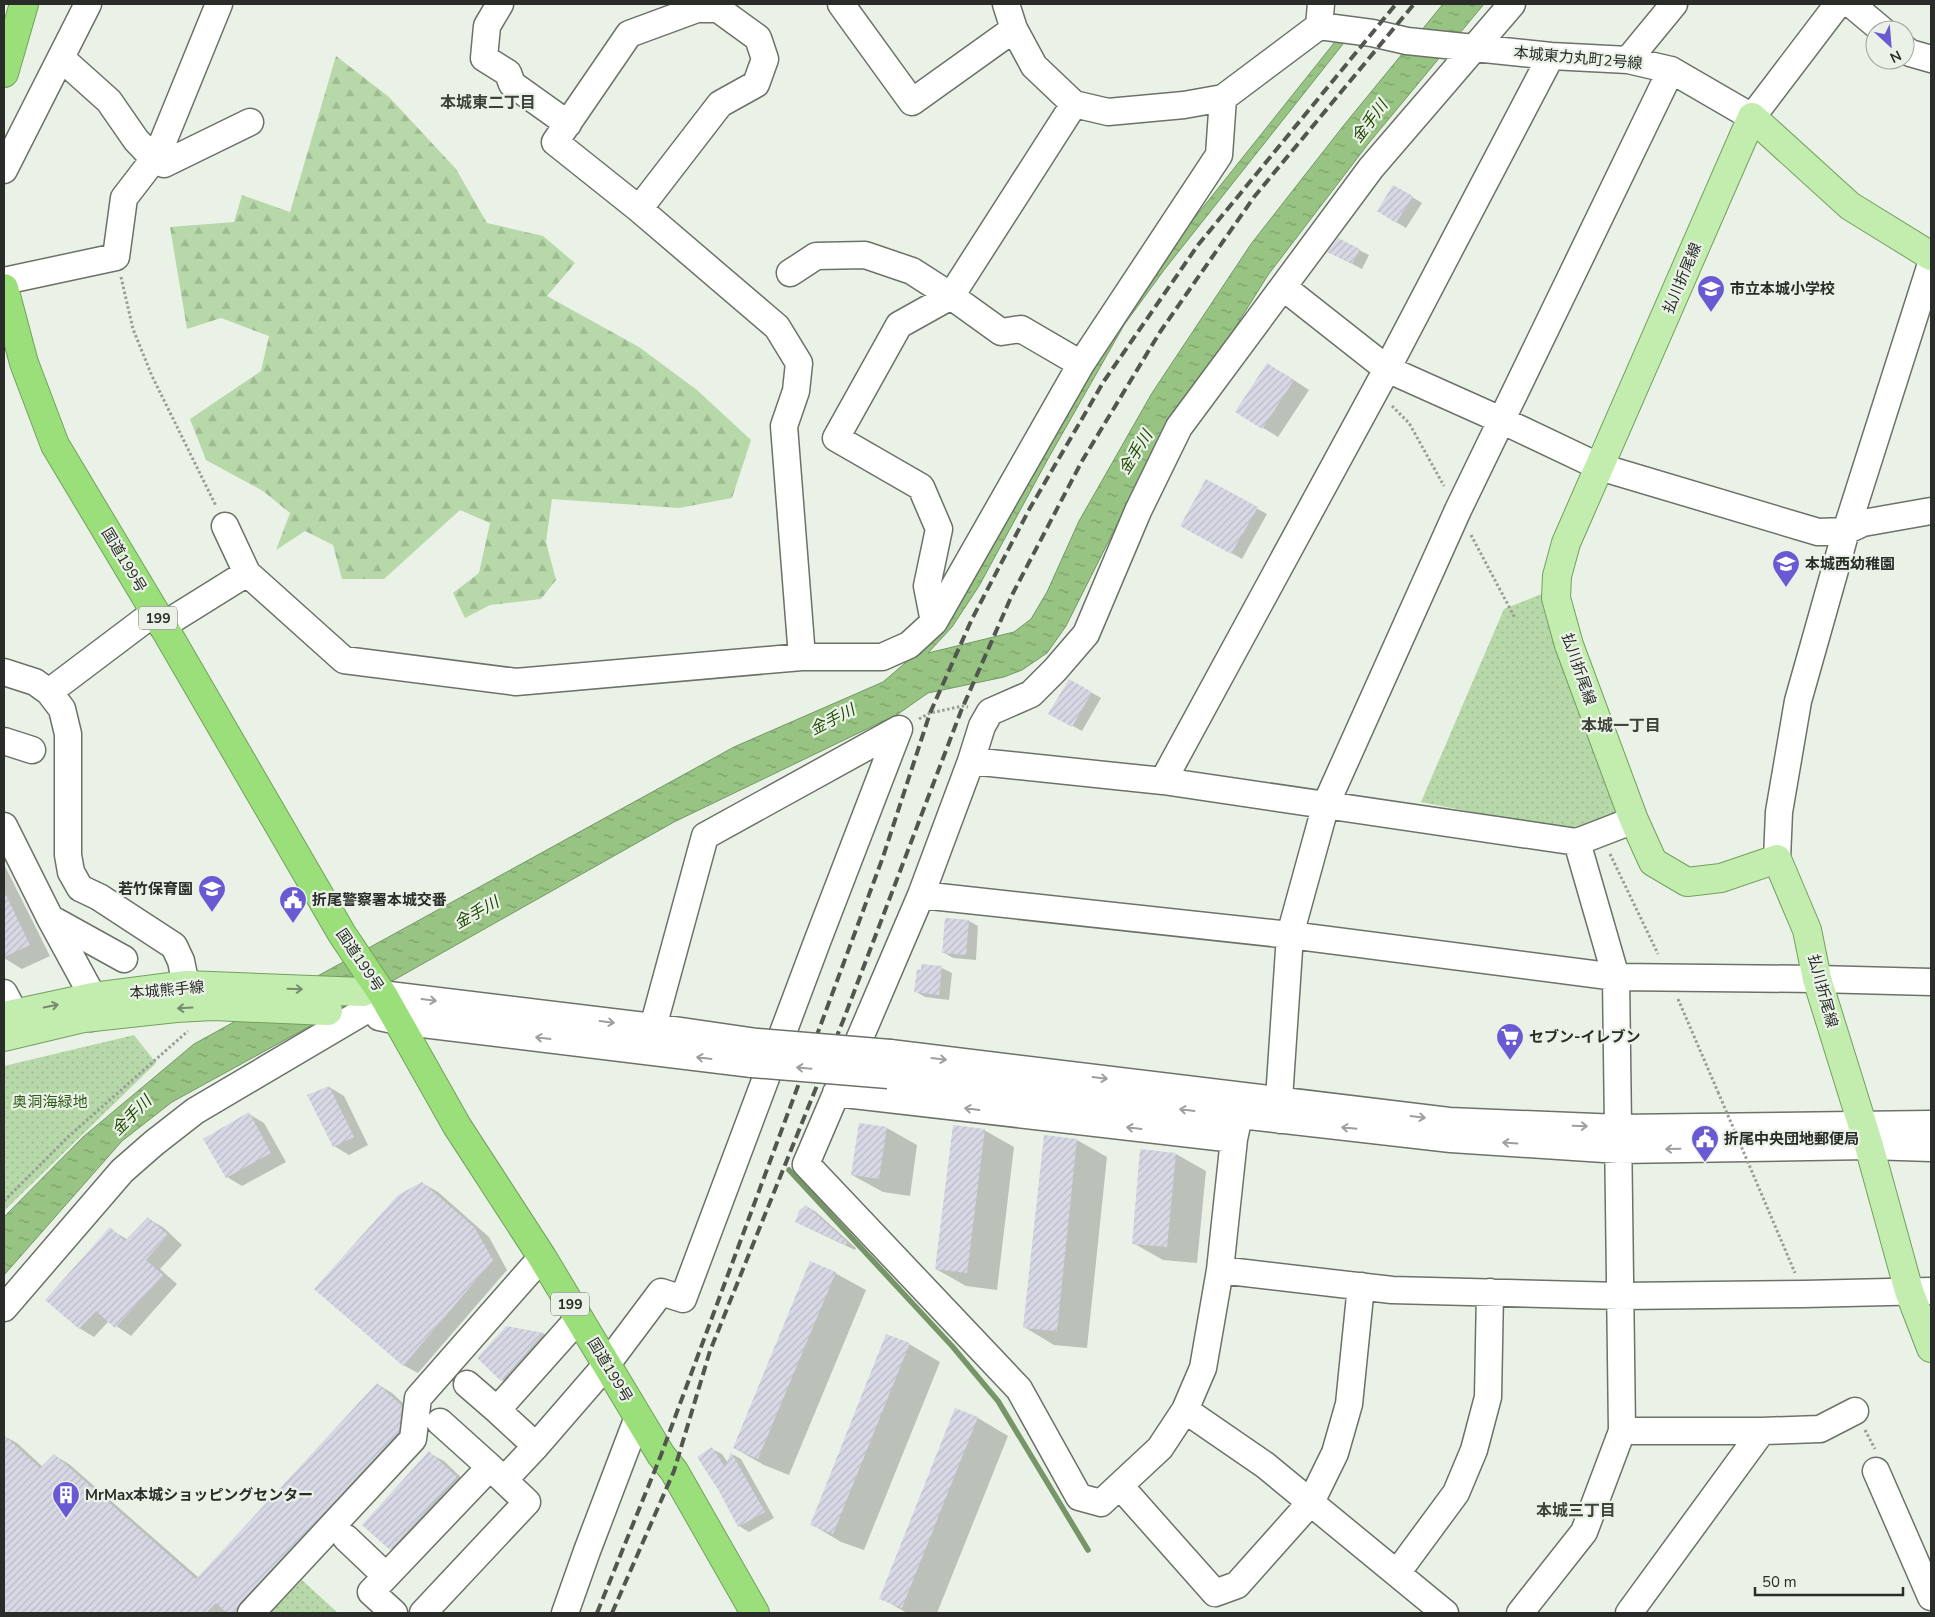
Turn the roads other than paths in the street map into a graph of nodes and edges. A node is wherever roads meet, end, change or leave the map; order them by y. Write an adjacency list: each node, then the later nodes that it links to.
1 (24, 4): 21 (highway)
2 (88, 4): 17 (street)
3 (219, 4): 27 (street)
4 (500, 4): 26 (street)
5 (841, 4): 13 (street)
6 (1006, 4): 13 (street)
7 (1512, 4): 14 (street)
8 (1674, 4): 19 (street)
9 (1838, 4): 24 (street)
10 (1851, 4): 12 (street)
11 (1320, 15): 14 (street, 本城東力丸町2号線); 22 (street)
12 (1870, 20)
13 (1014, 29): 23 (street)
14 (1462, 47): 16 (street, 本城東力丸町2号線); 34 (street)
15 (1915, 54): 18 (street)
16 (1552, 56): 19 (street, 本城東力丸町2号線); 38 (street)
17 (61, 58): 27 (street); 28 (street)
18 (1931, 59)
19 (1628, 60): 20 (street, 本城東力丸町2号線)
20 (1671, 70): 24 (street, 本城東力丸町2号線); 39 (street)
21 (4, 73)
22 (1223, 98): 23 (street); 37 (street)
23 (1074, 104): 36 (street)
24 (1752, 117): 30 (main road); 40 (main road, 払川折尾線)
25 (250, 122): 27 (street)
26 (568, 124): 29 (street); 29 (street)
27 (154, 159): 33 (street)
28 (4, 170)
29 (639, 209): 47 (street)
30 (1931, 256)
31 (1931, 264): 43 (street)
32 (790, 273): 36 (street)
33 (4, 281)
34 (1283, 287): 38 (street); 52 (street)
35 (4, 288): 45 (highway, 国道199号 / 199)
36 (944, 300): 37 (street); 46 (street)
37 (1081, 364): 46 (street)
38 (1387, 370): 39 (street); 53 (street)
39 (1501, 420): 40 (street); 54 (street)
40 (1600, 467): 43 (street); 55 (main road, 払川折尾線)
41 (1931, 511): 43 (street)
42 (225, 526): 44 (street)
43 (1846, 531): 58 (street)
44 (247, 574): 45 (street); 47 (street)
45 (159, 619): 49 (street); 67 (highway, 国道199号 / 199)
46 (934, 622): 47 (street)
47 (802, 656)
48 (4, 672): 49 (street)
49 (49, 692): 66 (street)
50 (4, 741): 51 (street)
51 (32, 750)
52 (972, 761): 53 (street); 59 (street)
53 (1163, 781): 54 (street)
54 (1326, 804): 57 (street); 61 (street)
55 (1634, 820): 57 (street); 58 (main road, 払川折尾線)
56 (4, 826): 60 (street)
57 (1577, 842): 63 (street)
58 (1777, 859): 64 (main road, 払川折尾線)
59 (921, 895): 61 (street); 76 (street)
60 (50, 918): 62 (street); 69 (street)
61 (1290, 935): 63 (street); 77 (street)
62 (124, 959)
63 (1616, 977): 64 (street); 81 (street)
64 (1818, 979): 65 (street); 80 (main road, 払川折尾線)
65 (1931, 982)
66 (186, 985): 68 (main road, 本城熊手線); 69 (main road, 本城熊手線)
67 (369, 1000): 68 (main road, 本城熊手線, one-way to 67); 70 (street); 72 (highway, 国道199号 / 199); 73 (street, one-way to 73); 89 (street)
68 (231, 1001): 69 (main road, 本城熊手線, one-way to 69); 70 (main road, 本城熊手線)
69 (92, 1008): 71 (main road, 本城熊手線)
70 (328, 1011)
71 (8, 1019)
72 (398, 1021): 74 (street, one-way to 72); 83 (highway, 国道199号 / 199)
73 (653, 1027): 74 (street); 92 (street)
74 (755, 1053): 75 (street, bridge)
75 (889, 1064): 77 (street, one-way to 77); 79 (street, one-way to 75)
76 (836, 1093): 79 (street, one-way to 76); 104 (street)
77 (1279, 1109): 79 (street); 81 (street)
78 (1931, 1124): 80 (street)
79 (1237, 1127): 84 (street)
80 (1865, 1136): 81 (street); 82 (street); 86 (main road, 払川折尾線)
81 (1619, 1139): 88 (street)
82 (1931, 1148)
83 (542, 1256): 90 (highway, 国道199号 / 199); 110 (street)
84 (1220, 1270): 85 (street); 95 (street)
85 (1361, 1286): 87 (street); 105 (street)
86 (1920, 1291): 88 (street); 91 (main road, 払川折尾線)
87 (1490, 1292): 88 (street); 107 (street)
88 (1620, 1296): 99 (street)
89 (4, 1308)
90 (579, 1318): 92 (highway, 国道199号 / 199); 94 (street)
91 (1931, 1348)
92 (607, 1364): 97 (highway, 国道199号 / 199); 101 (street)
93 (467, 1384): 94 (street)
94 (497, 1410): 101 (street)
95 (1185, 1410): 104 (street); 105 (street)
96 (1855, 1411): 100 (street)
97 (638, 1417): 113 (street); 114 (highway, 国道199号 / 199)
98 (440, 1422): 103 (street)
99 (1622, 1431): 100 (street); 116 (street)
100 (1762, 1431): 117 (street)
101 (536, 1446): 103 (street)
102 (1876, 1471): 109 (street)
103 (497, 1474): 108 (street); 112 (street)
104 (1120, 1486): 105 (street)
105 (1310, 1502): 107 (street)
106 (346, 1538): 108 (street)
107 (1397, 1573): 115 (street)
108 (386, 1576): 111 (street)
109 (1931, 1597)
110 (251, 1613)
111 (394, 1613)
112 (423, 1613)
113 (565, 1613)
114 (755, 1613)
115 (1445, 1613)
116 (1520, 1613)
117 (1629, 1613)

